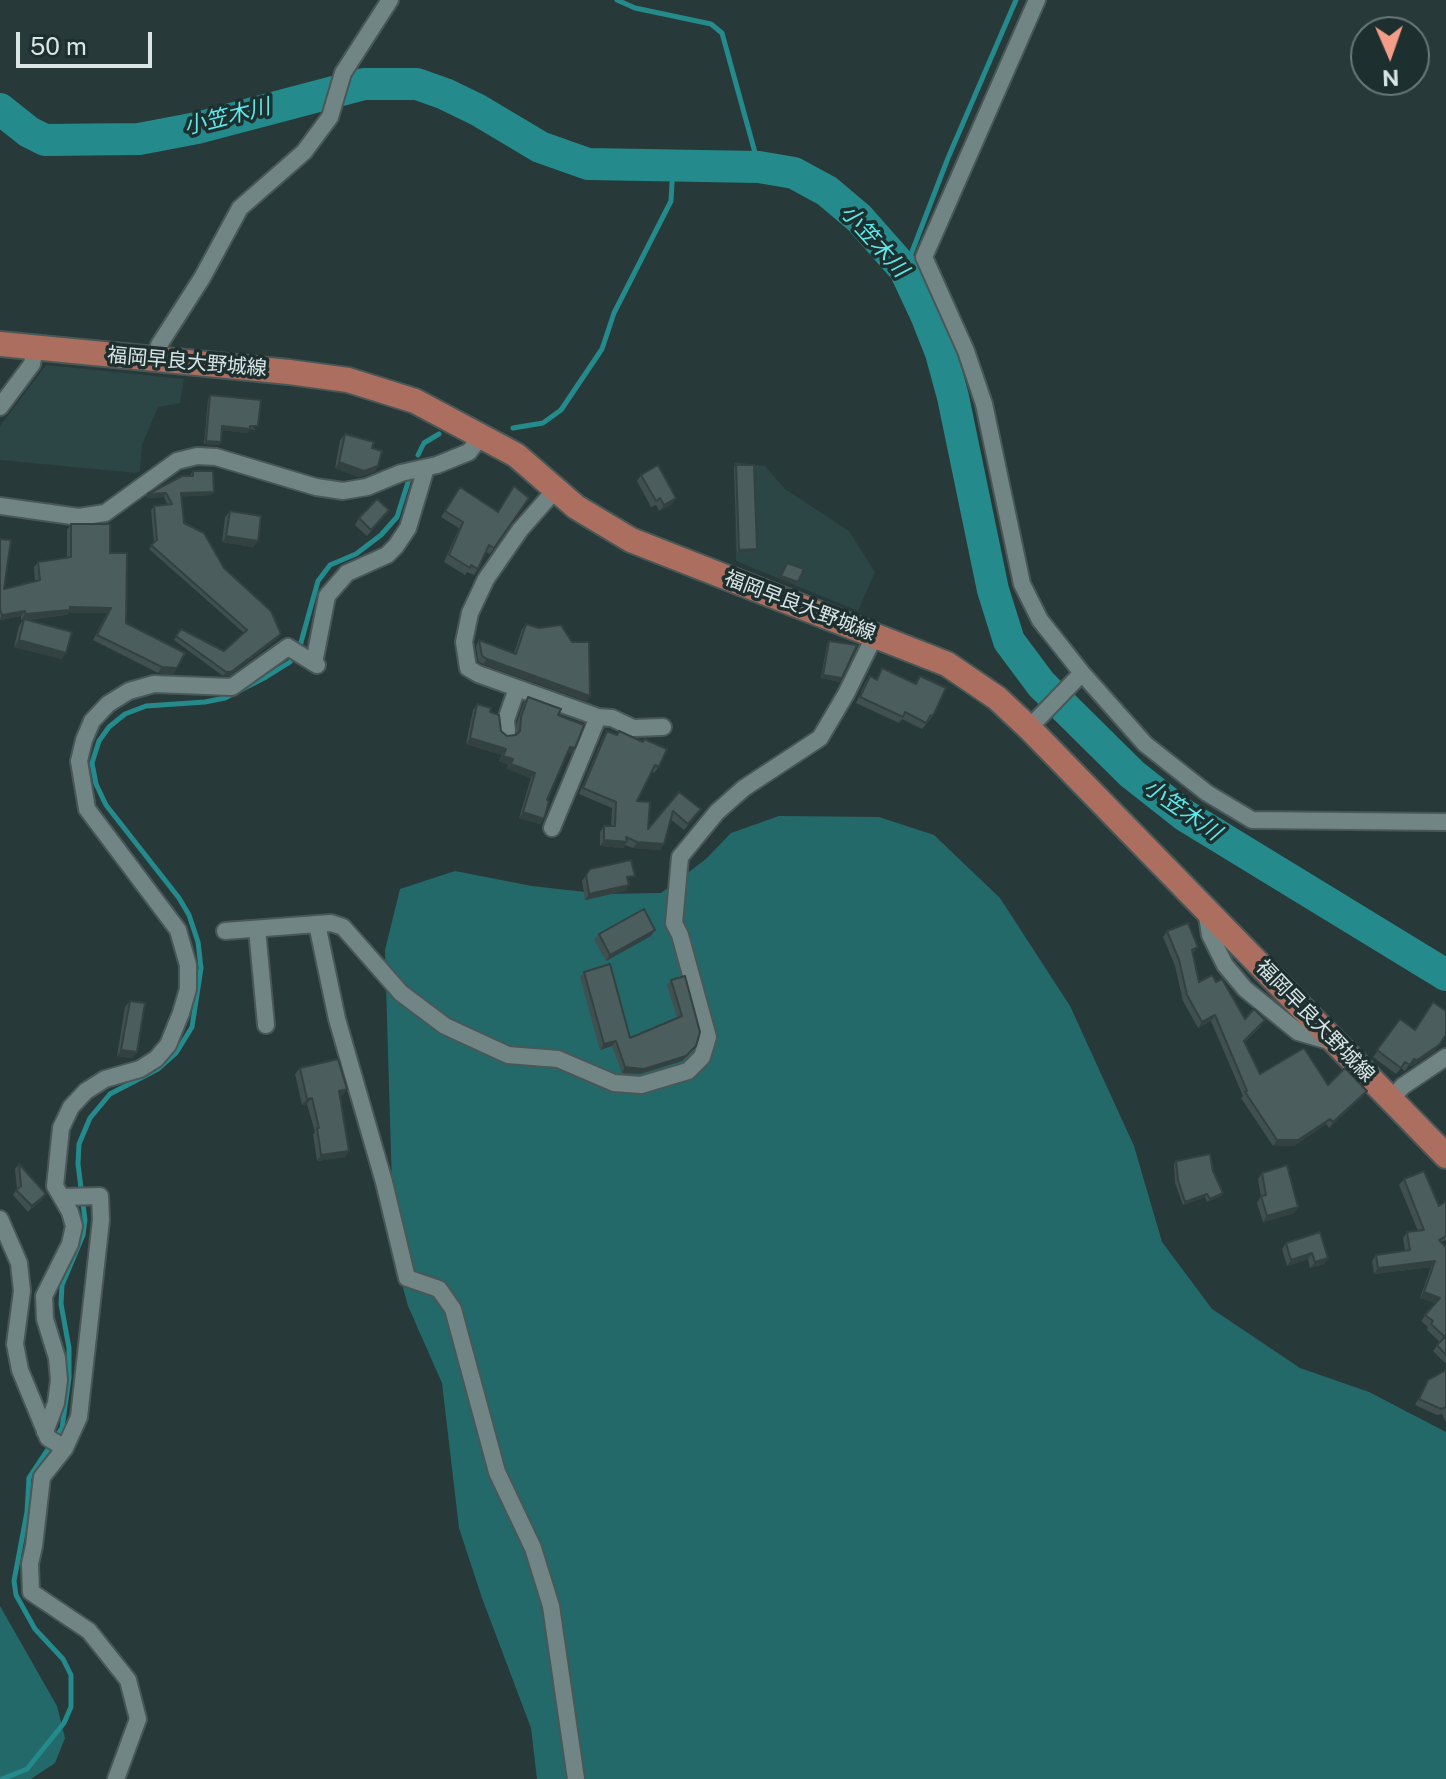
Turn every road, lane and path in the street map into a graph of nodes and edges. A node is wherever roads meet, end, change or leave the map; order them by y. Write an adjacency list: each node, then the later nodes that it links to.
1 (390, 0): 5 (street)
2 (1037, 0): 12 (street)
3 (0, 344): 4 (main road, 福岡早良大野城線)
4 (35, 348): 5 (main road, 福岡早良大野城線); 6 (street)
5 (158, 359): 7 (main road, 福岡早良大野城線)
6 (0, 407)
7 (482, 435): 8 (street); 9 (main road, 福岡早良大野城線)
8 (426, 468): 10 (street); 27 (street)
9 (556, 489): 11 (main road, 福岡早良大野城線); 13 (street)
10 (0, 506)
11 (875, 635): 16 (main road, 福岡早良大野城線); 20 (street)
12 (1082, 673): 16 (street); 18 (street)
13 (517, 688): 14 (street); 17 (street)
14 (598, 717): 15 (street); 19 (street)
15 (663, 727)
16 (1029, 728): 25 (main road, 福岡早良大野城線)
17 (507, 731)
18 (1446, 822)
19 (552, 828)
20 (317, 924): 21 (street); 32 (street)
21 (257, 929): 22 (street); 23 (street)
22 (225, 931)
23 (266, 1025)
24 (1446, 1057): 25 (street)
25 (1391, 1099): 26 (main road, 福岡早良大野城線)
26 (1446, 1156)
27 (66, 1197): 29 (street); 30 (street)
28 (0, 1219): 29 (street)
29 (46, 1435): 30 (street)
30 (65, 1448): 31 (street)
31 (116, 1779)
32 (576, 1779)

